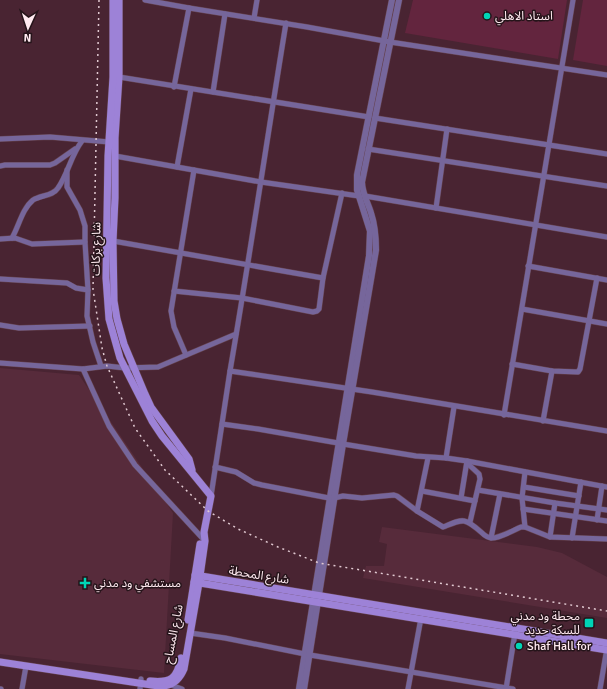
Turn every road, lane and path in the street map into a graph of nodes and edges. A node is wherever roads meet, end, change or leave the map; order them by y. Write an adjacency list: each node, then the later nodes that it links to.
1 (113, 0): 24 (main road, شارع بركات)
2 (119, 0): 15 (main road, شارع بركات)
3 (145, 0): 8 (street)
4 (257, 0): 10 (street)
5 (392, 0): 12 (street)
6 (399, 0): 12 (street)
7 (573, 0): 13 (street)
8 (189, 8): 9 (street); 16 (street)
9 (225, 14): 10 (street); 18 (street)
10 (254, 18): 11 (street)
11 (286, 23): 12 (street); 19 (street)
12 (387, 42): 13 (street); 20 (street)
13 (561, 68): 14 (street); 25 (street)
14 (607, 75)
15 (119, 77): 16 (street); 29 (main road, شارع بركات)
16 (174, 87): 17 (street)
17 (191, 89): 18 (street); 32 (street)
18 (213, 92): 19 (street)
19 (272, 102): 20 (street); 36 (street)
20 (372, 118): 21 (street); 27 (street); 39 (street)
21 (448, 129): 25 (street); 30 (street)
22 (0, 139): 23 (street)
23 (82, 140): 24 (street); 26 (street)
24 (109, 142): 67 (main road, شارع بركات)
25 (548, 144): 28 (street); 35 (street)
26 (77, 147): 31 (street); 33 (street)
27 (368, 149): 30 (street); 39 (street)
28 (607, 154)
29 (115, 156): 32 (street); 45 (main road, شارع بركات)
30 (443, 161): 35 (street); 40 (street)
31 (0, 166)
32 (177, 167): 34 (street)
33 (68, 170): 43 (street); 46 (street)
34 (194, 170): 36 (street); 47 (street)
35 (543, 176): 37 (street); 41 (street)
36 (260, 182): 38 (street); 48 (street)
37 (607, 186)
38 (342, 193): 39 (street); 50 (street)
39 (362, 196): 40 (street); 72 (street)
40 (436, 208): 41 (street)
41 (535, 225): 42 (street); 49 (street)
42 (607, 237)
43 (12, 238): 44 (street); 46 (street)
44 (0, 239)
45 (113, 241): 47 (street); 68 (main road, شارع بركات)
46 (85, 242): 54 (street)
47 (180, 253): 48 (street); 55 (street)
48 (248, 266): 50 (street); 56 (street)
49 (528, 266): 51 (street); 57 (street)
50 (324, 278): 56 (street)
51 (597, 278): 53 (street); 58 (street)
52 (0, 279): 54 (street)
53 (607, 280)
54 (88, 290): 61 (street)
55 (174, 291): 56 (street); 63 (street)
56 (242, 298): 62 (street)
57 (522, 309): 58 (street); 65 (street)
58 (588, 321): 59 (street); 71 (street)
59 (607, 324)
60 (0, 325): 61 (street)
61 (90, 326): 66 (street)
62 (236, 334): 63 (street); 70 (street)
63 (186, 355): 68 (street)
64 (0, 363): 69 (street)
65 (512, 364): 71 (street); 74 (street)
66 (101, 366): 67 (street); 69 (street)
67 (125, 368): 68 (street); 84 (main road, شارع بركات)
68 (134, 368): 84 (main road, شارع بركات)
69 (83, 369): 109 (street)
70 (230, 371): 72 (street); 76 (street)
71 (552, 371): 75 (street)
72 (350, 389): 73 (street); 78 (street)
73 (454, 406): 74 (street); 80 (street)
74 (504, 415): 75 (street)
75 (543, 421): 77 (street)
76 (222, 424): 78 (street); 82 (street)
77 (607, 431)
78 (341, 444): 79 (street); 93 (street)
79 (428, 458): 80 (street); 89 (street)
80 (446, 458): 81 (street)
81 (467, 462): 83 (street); 88 (street); 94 (street)
82 (215, 467): 91 (street); 93 (street)
83 (525, 472): 85 (street); 87 (street)
84 (194, 474): 91 (main road, شارع بركات)
85 (582, 482): 86 (street); 92 (street)
86 (605, 486): 99 (street)
87 (524, 487): 92 (street); 95 (street)
88 (478, 490): 90 (street); 96 (street)
89 (422, 491): 94 (street); 102 (street)
90 (500, 494): 95 (street); 111 (street)
91 (210, 496): 109 (main road)
92 (579, 496): 98 (street)
93 (332, 498): 102 (street); 115 (street)
94 (461, 498): 96 (street)
95 (522, 498): 97 (street); 100 (street)
96 (476, 501): 107 (street)
97 (555, 503): 98 (street); 103 (street)
98 (577, 506): 99 (street); 104 (street)
99 (598, 508): 101 (street); 105 (street)
100 (523, 509): 103 (street); 108 (street)
101 (607, 510)
102 (417, 511): 107 (street)
103 (554, 514): 104 (street); 110 (street)
104 (576, 517): 105 (street); 112 (street)
105 (597, 520): 106 (street)
106 (607, 521)
107 (470, 522): 111 (street)
108 (525, 527): 110 (street); 111 (street)
109 (203, 537): 114 (main road)
110 (550, 537): 112 (street)
111 (491, 538)
112 (572, 538): 113 (street)
113 (607, 538)
114 (197, 579): 115 (main road, شارع المحطة); 118 (main road, شارع المساح); 127 (main road, شارع المساح)
115 (316, 598): 116 (main road, شارع المحطة); 121 (street)
116 (421, 616): 117 (main road, شارع المحطة); 126 (street)
117 (515, 631): 119 (main road); 120 (main road); 129 (street)
118 (190, 633): 121 (street); 127 (main road, شارع المساح)
119 (607, 643)
120 (607, 650): 136 (street)
121 (307, 655): 126 (street); 132 (street); 133 (street)
122 (0, 658): 125 (main road)
123 (0, 662): 124 (main road)
124 (26, 666): 125 (main road); 130 (street)
125 (58, 669): 128 (main road)
126 (411, 672): 129 (street); 134 (street)
127 (169, 683): 128 (main road); 131 (street)
128 (141, 684)
129 (506, 688): 135 (street)
130 (22, 689)
131 (181, 689)
132 (298, 689)
133 (304, 689)
134 (408, 689)
135 (513, 689)
136 (600, 689)

